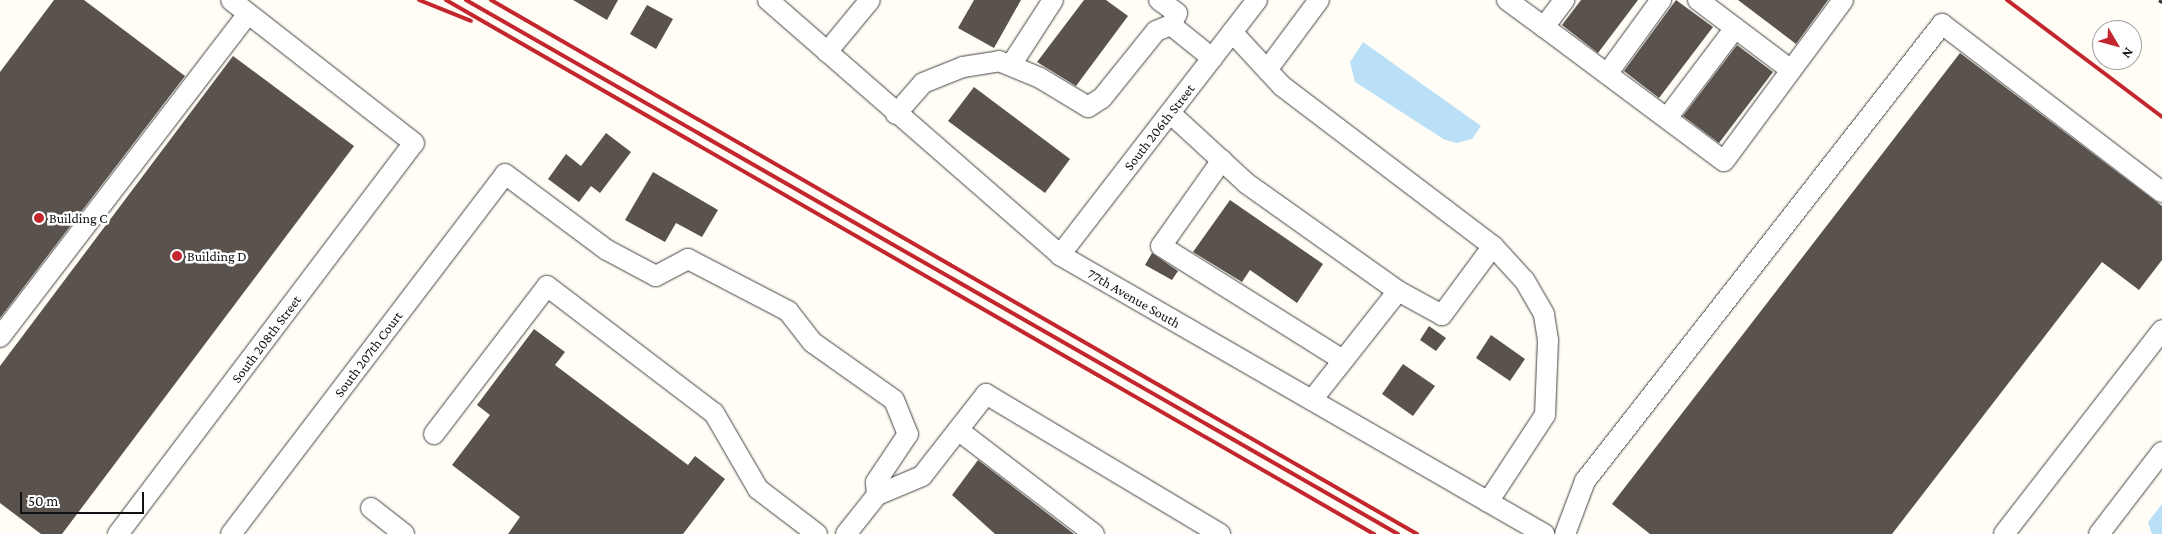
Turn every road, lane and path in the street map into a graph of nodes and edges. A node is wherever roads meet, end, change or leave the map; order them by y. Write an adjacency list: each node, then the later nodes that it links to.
1 (231, 0): 13 (street)
2 (768, 0): 18 (street, 77th Avenue South)
3 (870, 0): 18 (street)
4 (1053, 0): 20 (street)
5 (1159, 0): 14 (street)
6 (1257, 0): 17 (street, South 206th Street)
7 (1319, 0): 21 (street)
8 (1507, 0): 15 (street)
9 (1564, 0): 15 (street)
10 (1661, 0): 23 (street)
11 (1698, 0): 16 (street)
12 (1843, 0): 22 (street)
13 (248, 14): 33 (street); 42 (street, South 208th Street)
14 (1171, 25): 19 (street); 20 (street)
15 (1544, 27): 23 (street)
16 (1735, 28): 22 (street); 26 (street)
17 (1232, 32): 19 (street, South 206th Street); 21 (street)
18 (827, 52): 25 (street, 77th Avenue South)
19 (1212, 58): 24 (street, South 206th Street)
20 (1010, 66): 25 (street)
21 (1267, 70): 29 (street)
22 (1791, 70): 26 (street)
23 (1607, 74): 26 (street)
24 (1170, 113): 27 (street); 30 (street, South 206th Street)
25 (896, 114): 30 (street, 77th Avenue South)
26 (1667, 118)
27 (1222, 160): 31 (street); 34 (street)
28 (2162, 192): 50 (street)
29 (1494, 246): 31 (street); 40 (street)
30 (1060, 255): 35 (street, 77th Avenue South)
31 (1398, 291): 34 (street)
32 (2162, 330): 51 (street)
33 (0, 337)
34 (1343, 360): 35 (street)
35 (1312, 400): 40 (street, 77th Avenue South)
36 (958, 430): 39 (street); 47 (street); 48 (street)
37 (434, 434): 45 (street)
38 (2162, 452): 52 (street)
39 (877, 495): 43 (street, South 207th Court); 46 (street)
40 (1488, 502): 49 (street, 77th Avenue South)
41 (371, 508): 44 (street)
42 (118, 534)
43 (231, 534)
44 (404, 534)
45 (817, 534)
46 (846, 534)
47 (1094, 534)
48 (1220, 534)
49 (1544, 534)
50 (1565, 534)
51 (2004, 534)
52 (2099, 534)

